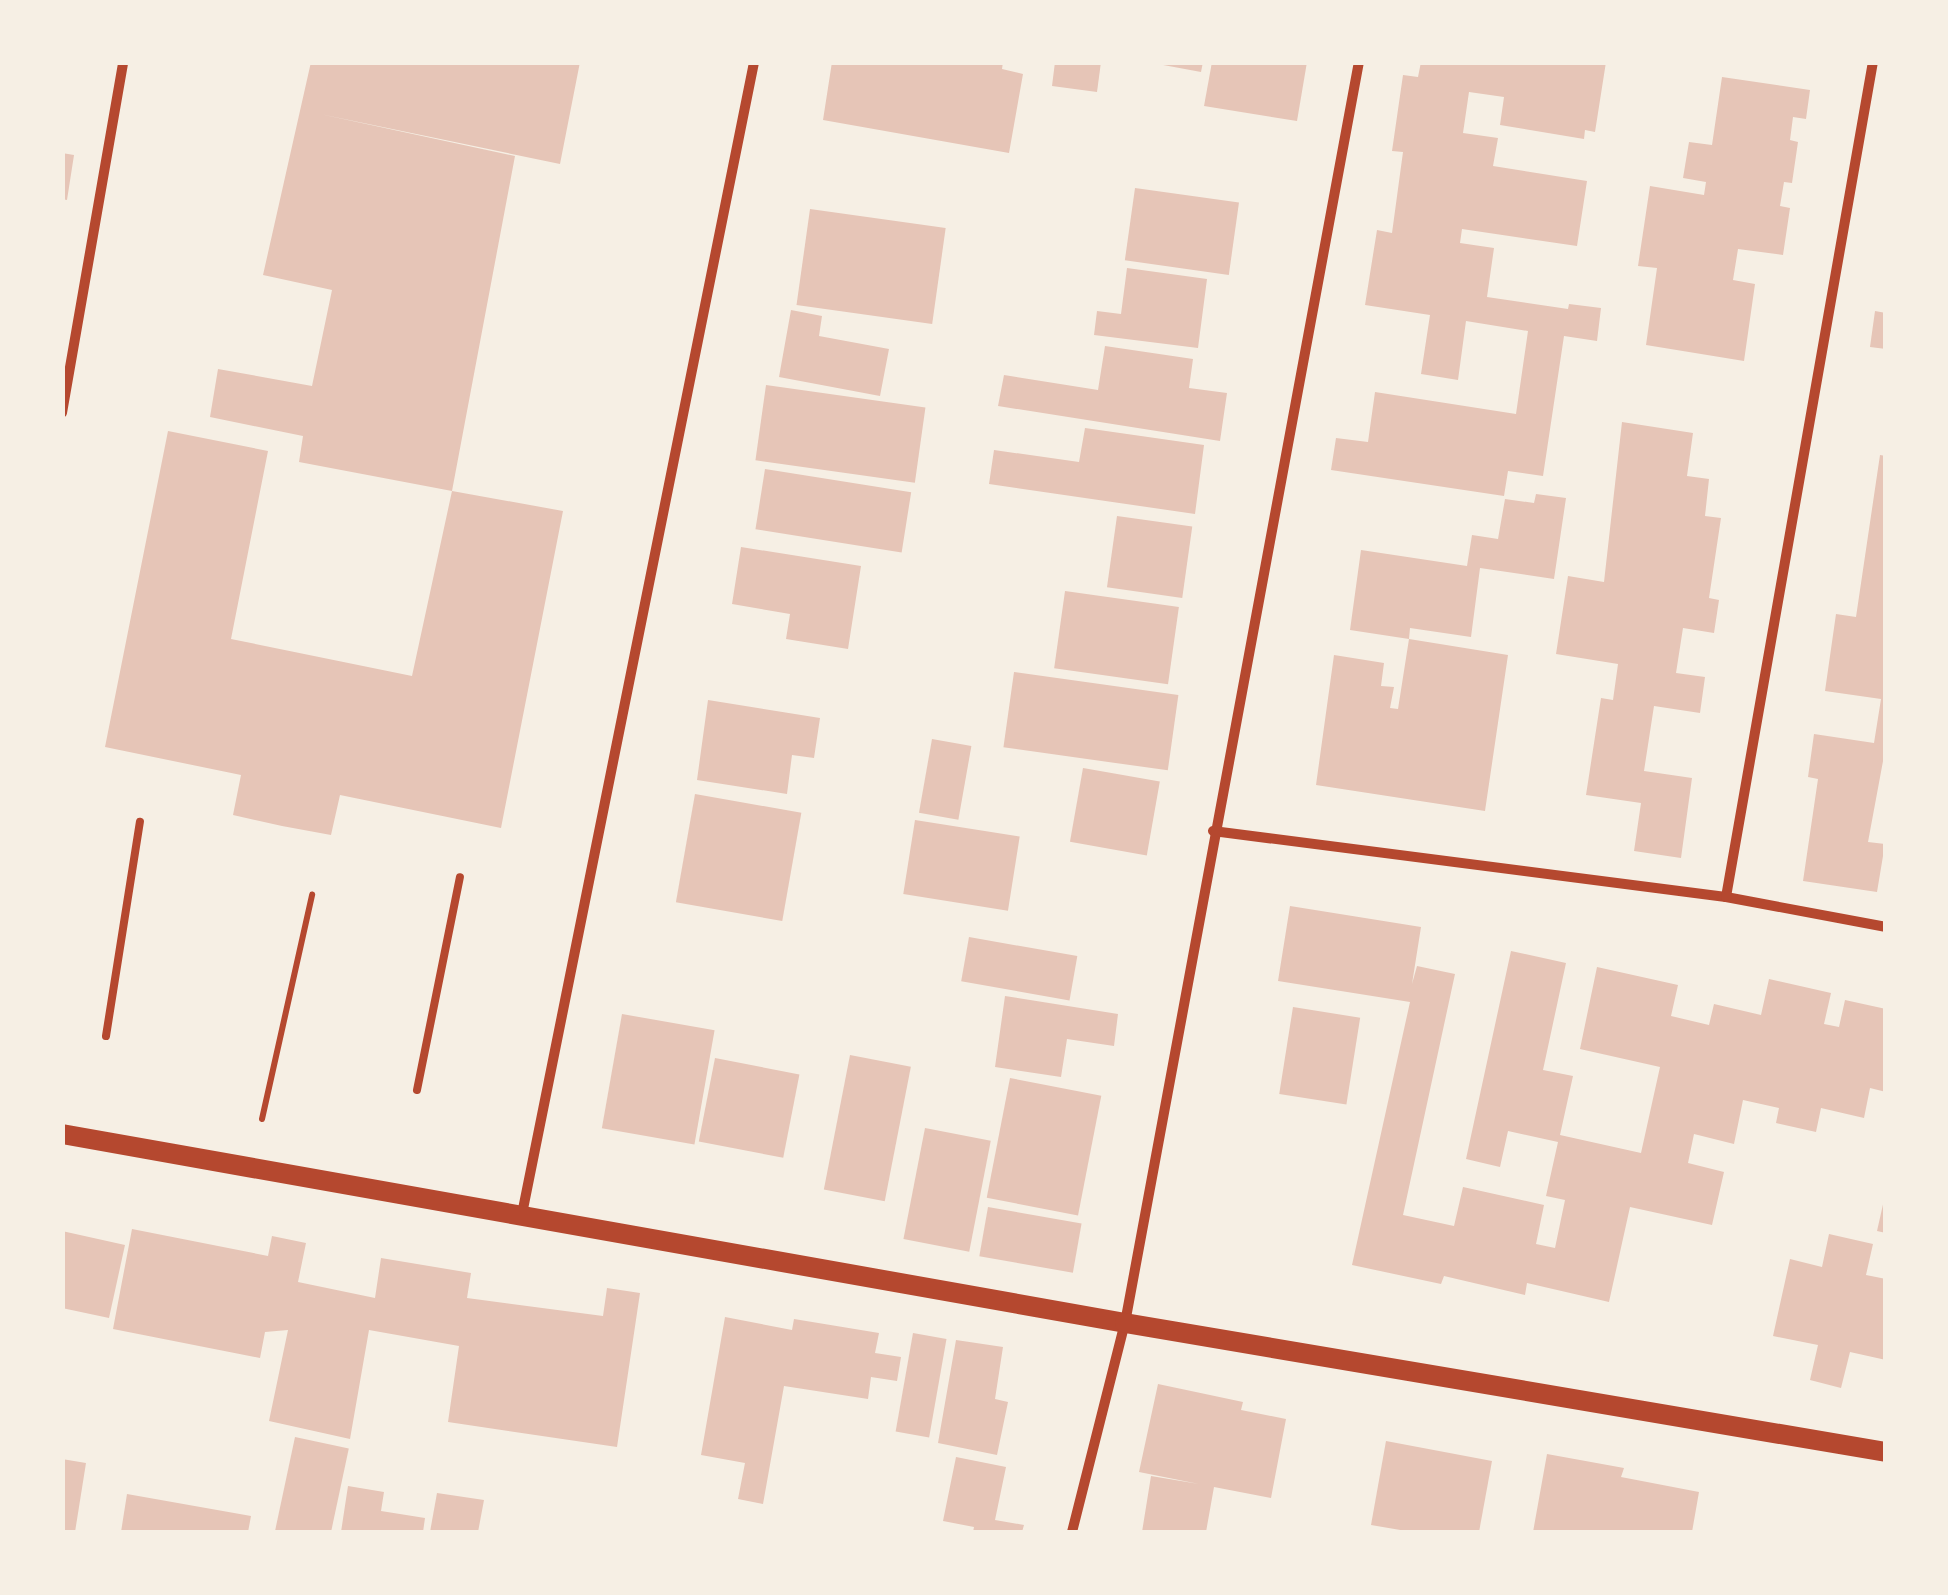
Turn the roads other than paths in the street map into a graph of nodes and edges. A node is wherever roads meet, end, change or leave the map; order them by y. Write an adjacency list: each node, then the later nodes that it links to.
1 (123, 62): 5 (street)
2 (754, 62): 14 (street)
3 (1360, 62): 7 (street)
4 (1872, 62): 9 (street)
5 (62, 413)
6 (140, 822): 11 (lane)
7 (1213, 832): 9 (street); 15 (street)
8 (460, 877): 12 (lane)
9 (1726, 897): 10 (street)
10 (1886, 927)
11 (106, 1036)
12 (417, 1090)
13 (62, 1134): 14 (main road)
14 (522, 1214): 15 (main road)
15 (1125, 1323): 16 (main road); 17 (street)
16 (1886, 1452)
17 (1072, 1532)

